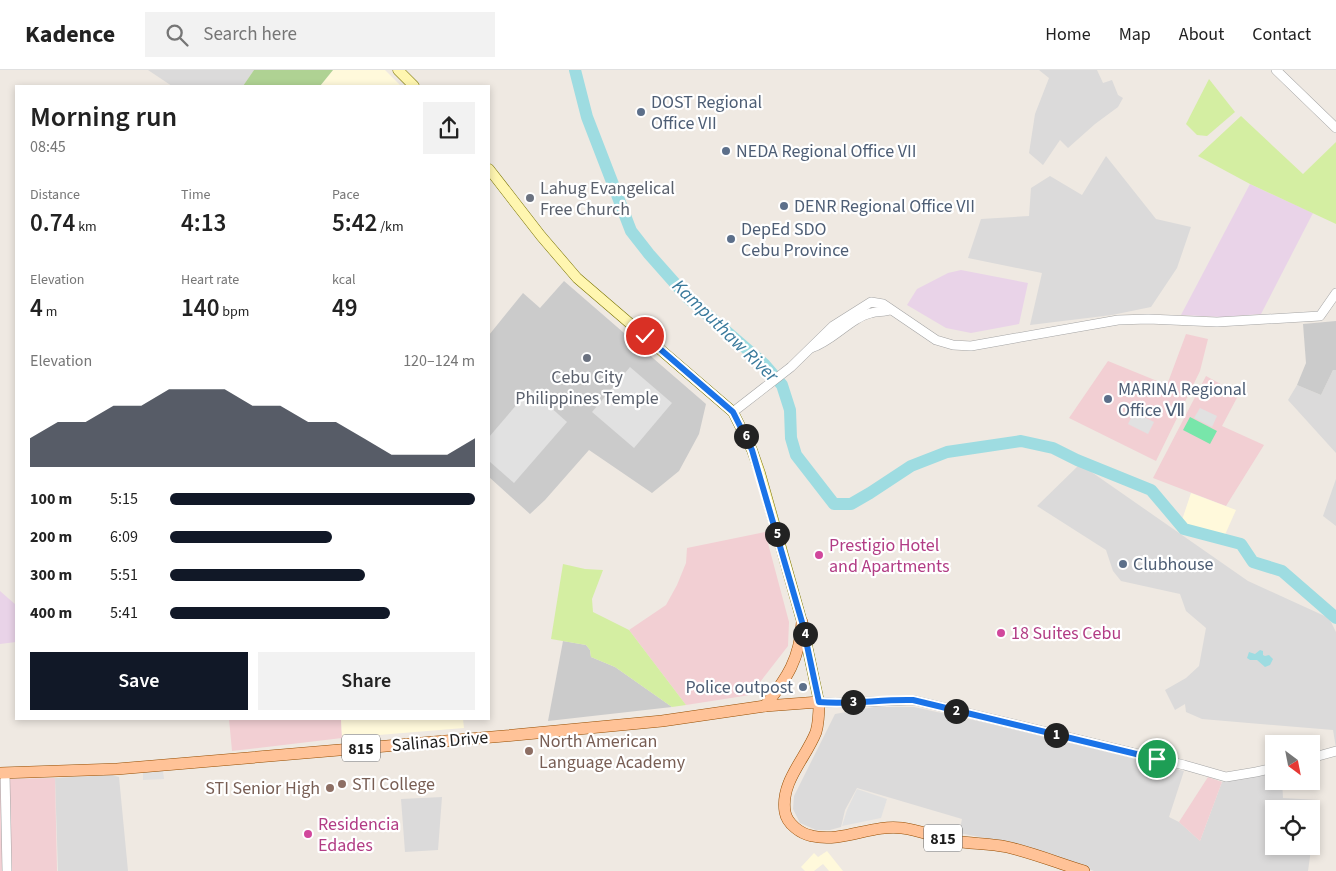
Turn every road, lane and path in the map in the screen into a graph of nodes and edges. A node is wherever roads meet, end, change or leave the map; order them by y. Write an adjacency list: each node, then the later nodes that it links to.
1 (398, 70): 3 (main road)
2 (1276, 70): 4 (street)
3 (413, 85)
4 (1336, 128)
5 (490, 170): 7 (main road)
6 (1336, 293): 7 (street)
7 (733, 412): 8 (main road)
8 (802, 622): 9 (main road); 10 (main road)
9 (819, 702): 10 (main road, Salinas Drive / 815); 13 (street); 16 (main road, 815)
10 (764, 706): 14 (main road, Salinas Drive / 815)
11 (1336, 751): 12 (street)
12 (1320, 755)
13 (1265, 770)
14 (2, 773): 15 (street)
15 (8, 871)
16 (1084, 871)

